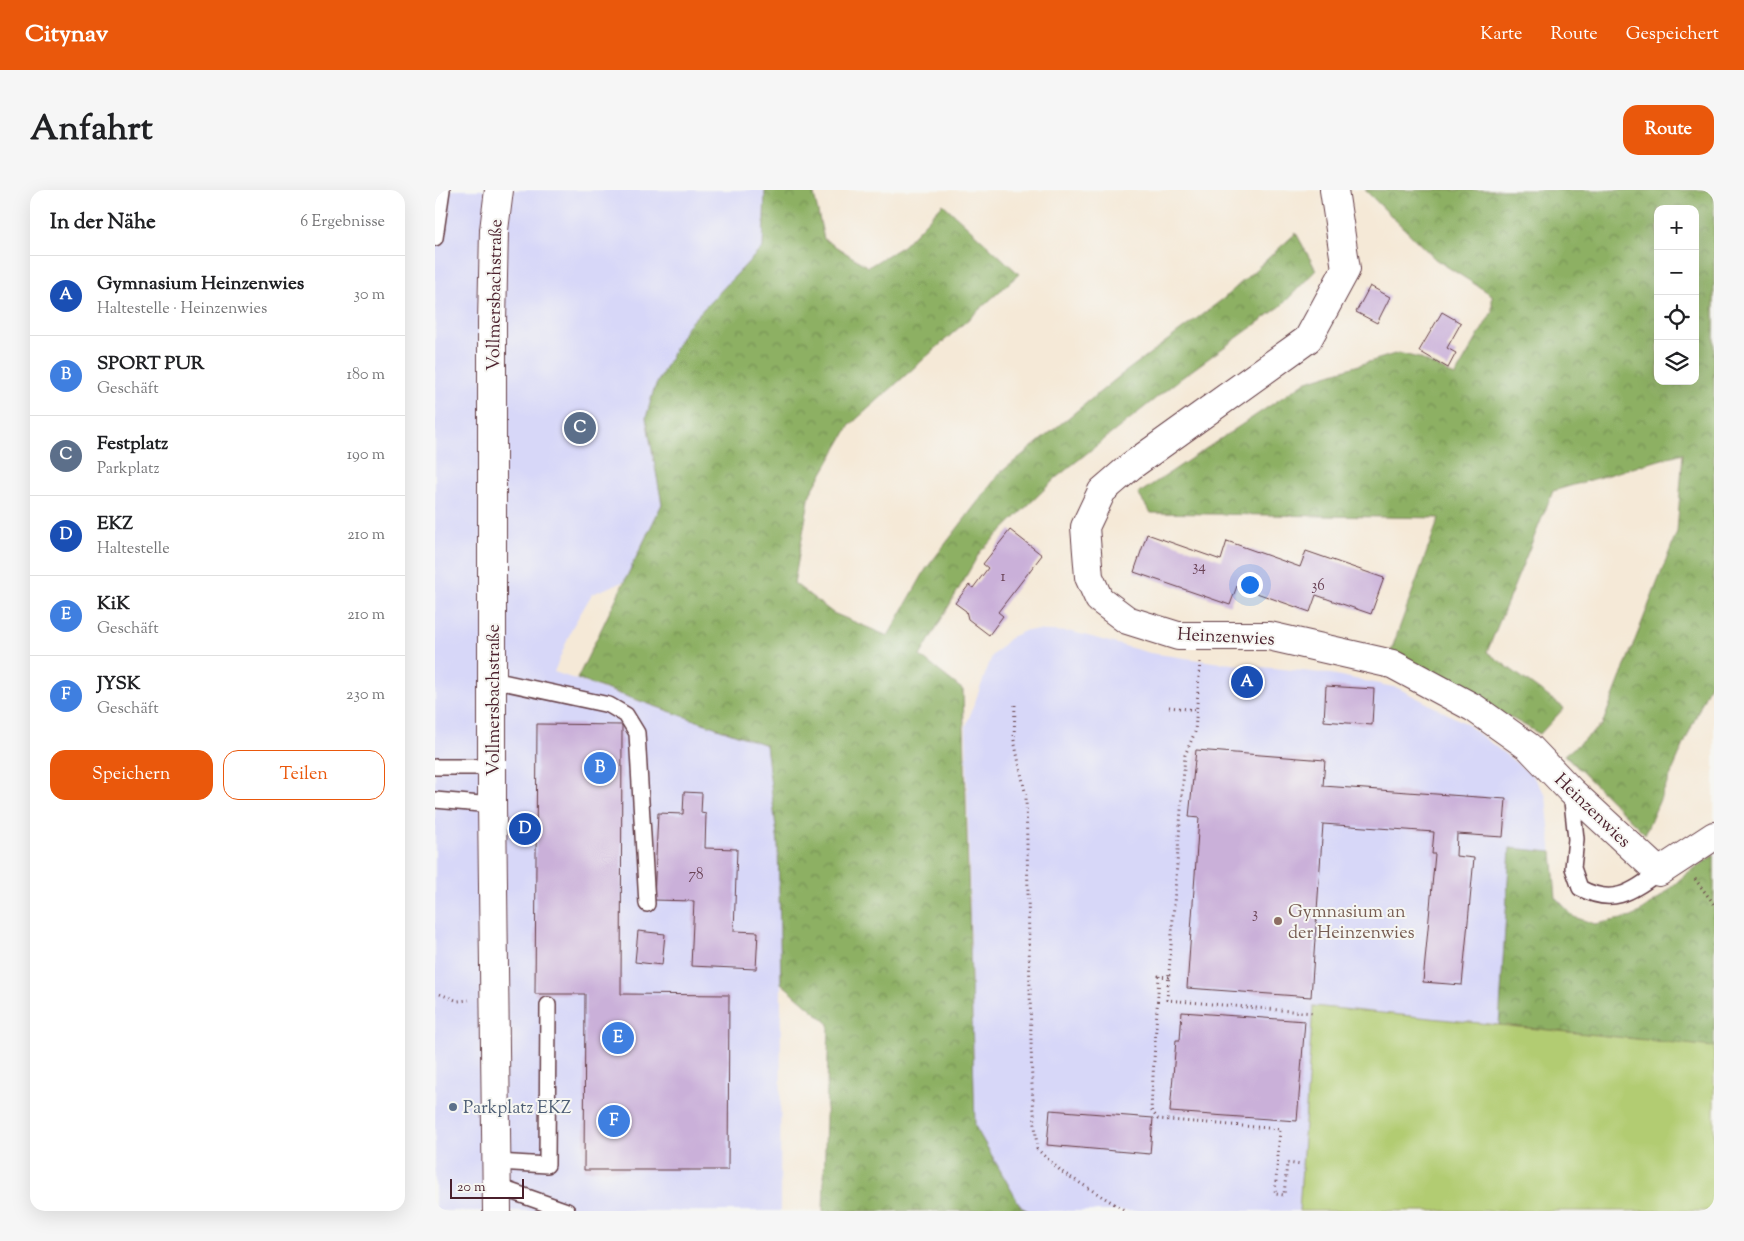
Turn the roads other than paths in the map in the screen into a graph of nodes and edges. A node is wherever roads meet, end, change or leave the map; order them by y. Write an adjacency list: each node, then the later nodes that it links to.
1 (442, 190): 4 (lane)
2 (499, 190): 5 (street, Vollmersbachstraße)
3 (1334, 190): 8 (street, Heinzenwies)
4 (435, 238)
5 (493, 680): 7 (street, Vollmersbachstraße); 13 (lane)
6 (435, 767): 7 (lane)
7 (492, 767): 10 (street, Vollmersbachstraße)
8 (1571, 791): 12 (street, Heinzenwies); 12 (lane)
9 (435, 800): 10 (lane)
10 (492, 805): 15 (street, Vollmersbachstraße)
11 (1714, 836): 12 (street)
12 (1670, 866)
13 (647, 904)
14 (548, 1005): 15 (lane)
15 (496, 1186): 16 (lane)
16 (567, 1211)

